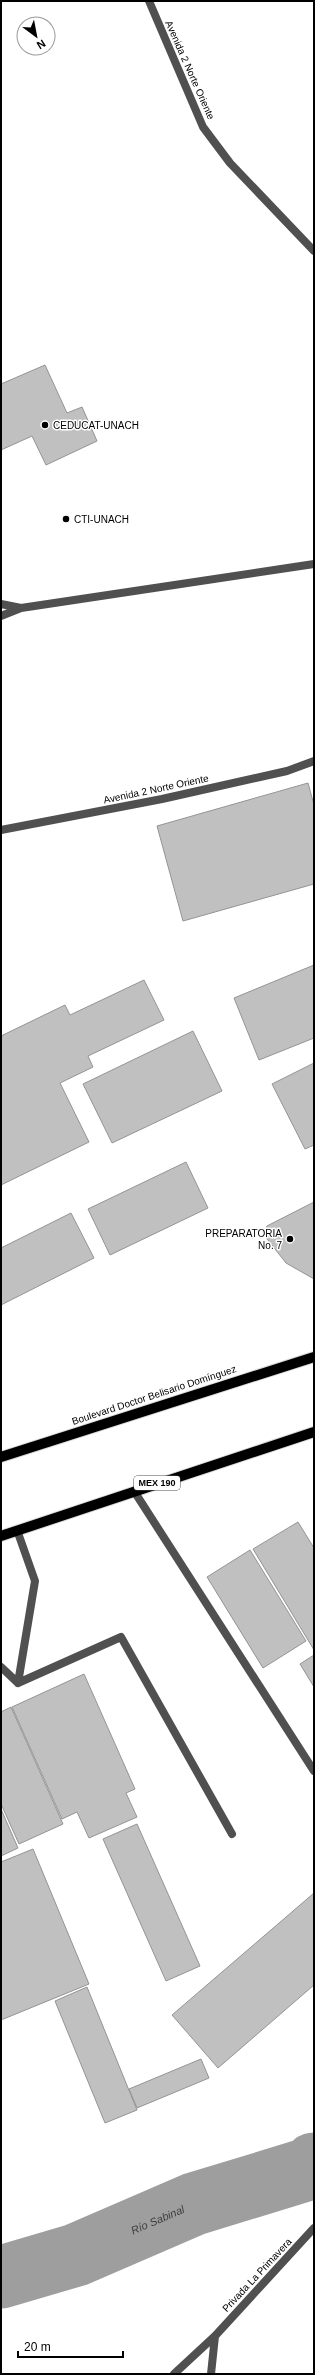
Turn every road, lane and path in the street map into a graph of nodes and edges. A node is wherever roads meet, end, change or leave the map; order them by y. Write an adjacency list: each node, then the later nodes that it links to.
1 (149, 1): 2 (street, Avenida 2 Norte Oriente)
2 (314, 251)
3 (314, 564): 5 (street)
4 (1, 604): 5 (street)
5 (21, 608): 6 (street)
6 (1, 616)
7 (314, 761): 8 (street, Avenida 2 Norte Oriente)
8 (1, 830)
9 (314, 1357): 11 (main road, Boulevard Doctor Belisario Domínguez)
10 (314, 1432): 12 (main road, MEX 190)
11 (1, 1457)
12 (134, 1491): 13 (main road, MEX 190); 17 (street)
13 (17, 1530): 14 (main road, MEX 190); 16 (street)
14 (1, 1536)
15 (1, 1667): 16 (street)
16 (18, 1683): 18 (street)
17 (314, 1771)
18 (232, 1834)
19 (314, 2228): 20 (street, Privada La Primavera)
20 (215, 2336): 21 (street, Privada La Primavera); 22 (street)
21 (174, 2374)
22 (211, 2374)

